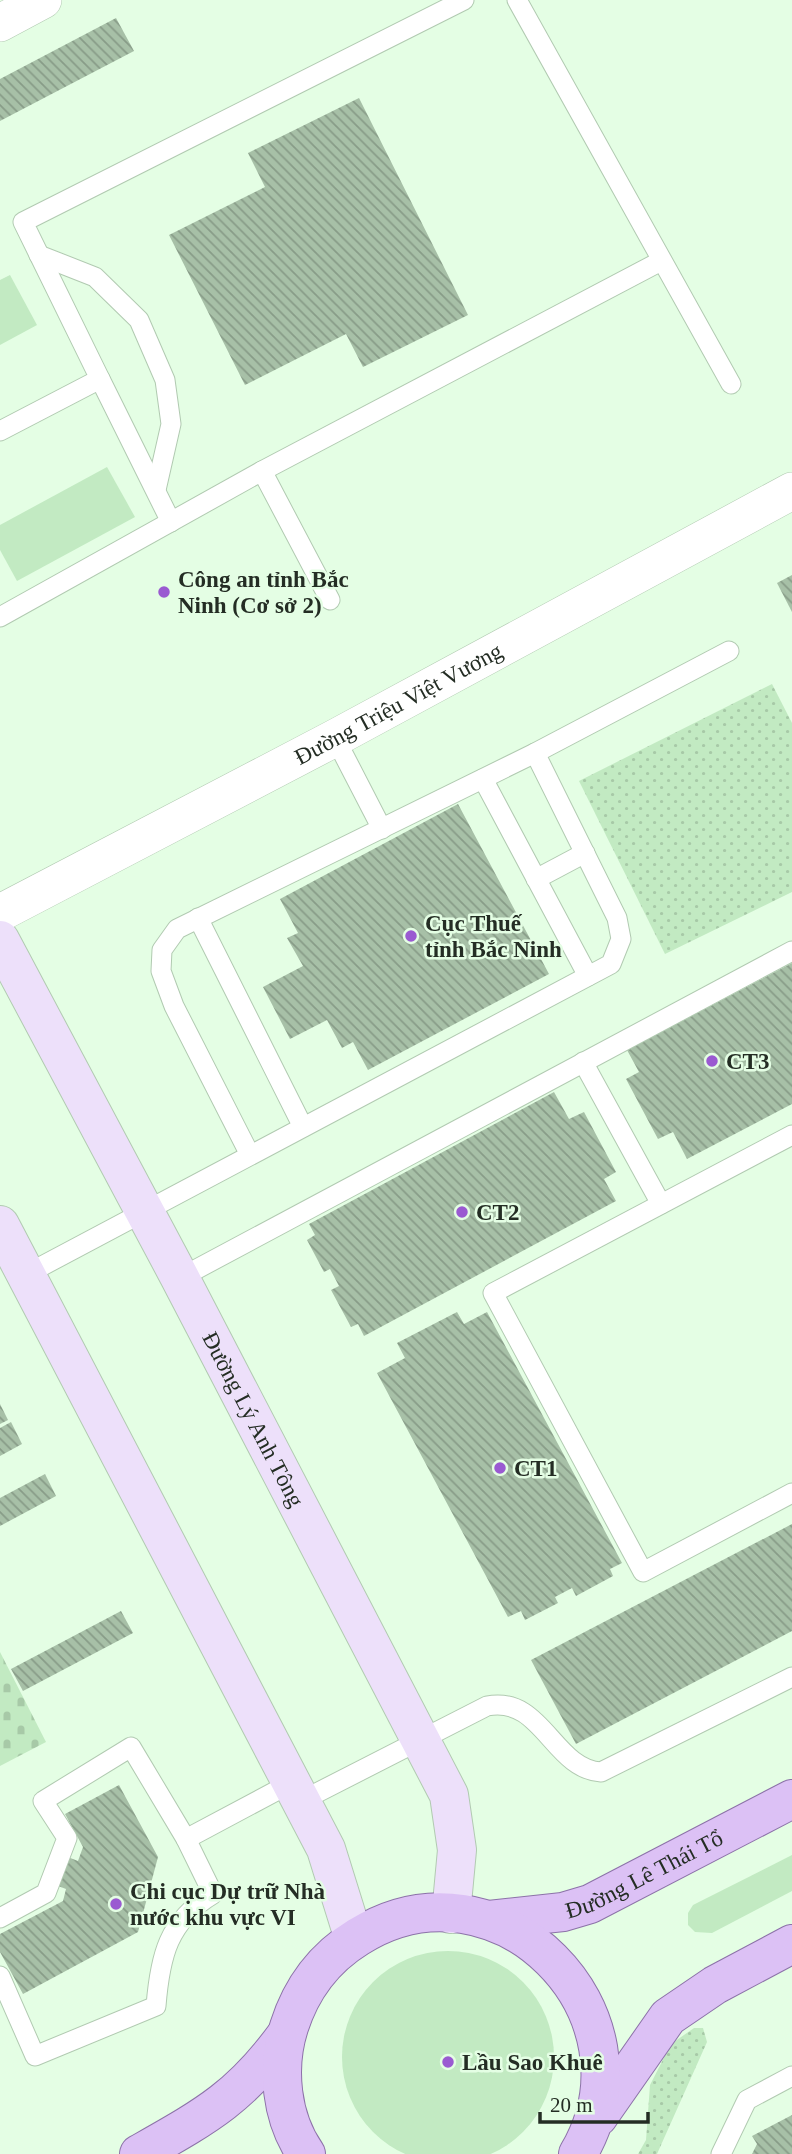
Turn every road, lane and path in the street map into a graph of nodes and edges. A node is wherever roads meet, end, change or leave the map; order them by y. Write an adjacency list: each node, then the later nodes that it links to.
1 (43, 0): 4 (street)
2 (464, 0): 5 (lane)
3 (517, 0): 6 (lane)
4 (0, 23)
5 (39, 255): 7 (lane); 11 (lane)
6 (661, 261): 8 (lane); 10 (lane)
7 (100, 379): 9 (lane); 11 (lane)
8 (731, 384)
9 (0, 431)
10 (262, 471): 13 (lane); 14 (lane)
11 (156, 490): 13 (lane)
12 (792, 491): 17 (street, Đường Triệu Việt Vương)
13 (171, 522): 15 (lane)
14 (330, 600)
15 (0, 617)
16 (729, 651): 18 (lane)
17 (335, 738): 20 (lane); 23 (street, Đường Triệu Việt Vương)
18 (535, 753): 19 (lane); 21 (lane)
19 (483, 779): 20 (lane); 22 (lane)
20 (382, 829): 24 (lane)
21 (585, 853): 22 (lane); 27 (lane)
22 (536, 879): 27 (lane)
23 (0, 913)
24 (198, 918): 29 (lane); 31 (lane)
25 (0, 940): 33 (main road, Đường Lý Anh Tông)
26 (792, 951): 28 (lane)
27 (588, 976): 29 (lane)
28 (583, 1062): 32 (lane); 36 (lane)
29 (303, 1127): 31 (lane)
30 (792, 1135): 32 (lane)
31 (250, 1155): 33 (lane)
32 (661, 1204): 37 (lane)
33 (144, 1211): 35 (lane); 36 (main road, Đường Lý Anh Tông)
34 (0, 1225): 35 (main road)
35 (27, 1274): 40 (main road)
36 (180, 1278): 39 (main road, Đường Lý Anh Tông)
37 (792, 1493)
38 (792, 1677): 39 (lane)
39 (422, 1740): 40 (lane); 43 (main road, Đường Lý Anh Tông)
40 (296, 1792): 42 (lane); 46 (main road)
41 (792, 1799): 45 (main road, Đường Lê Thái Tổ)
42 (186, 1839): 44 (lane); 48 (lane)
43 (451, 1914): 45 (main road); 46 (main road)
44 (0, 1918)
45 (488, 1920): 51 (main road)
46 (354, 1939): 49 (main road)
47 (792, 1944): 51 (main road)
48 (0, 1976)
49 (286, 2035): 52 (main road); 53 (main road)
50 (792, 2076): 54 (lane)
51 (584, 2141)
52 (139, 2154)
53 (306, 2154)
54 (721, 2154)

